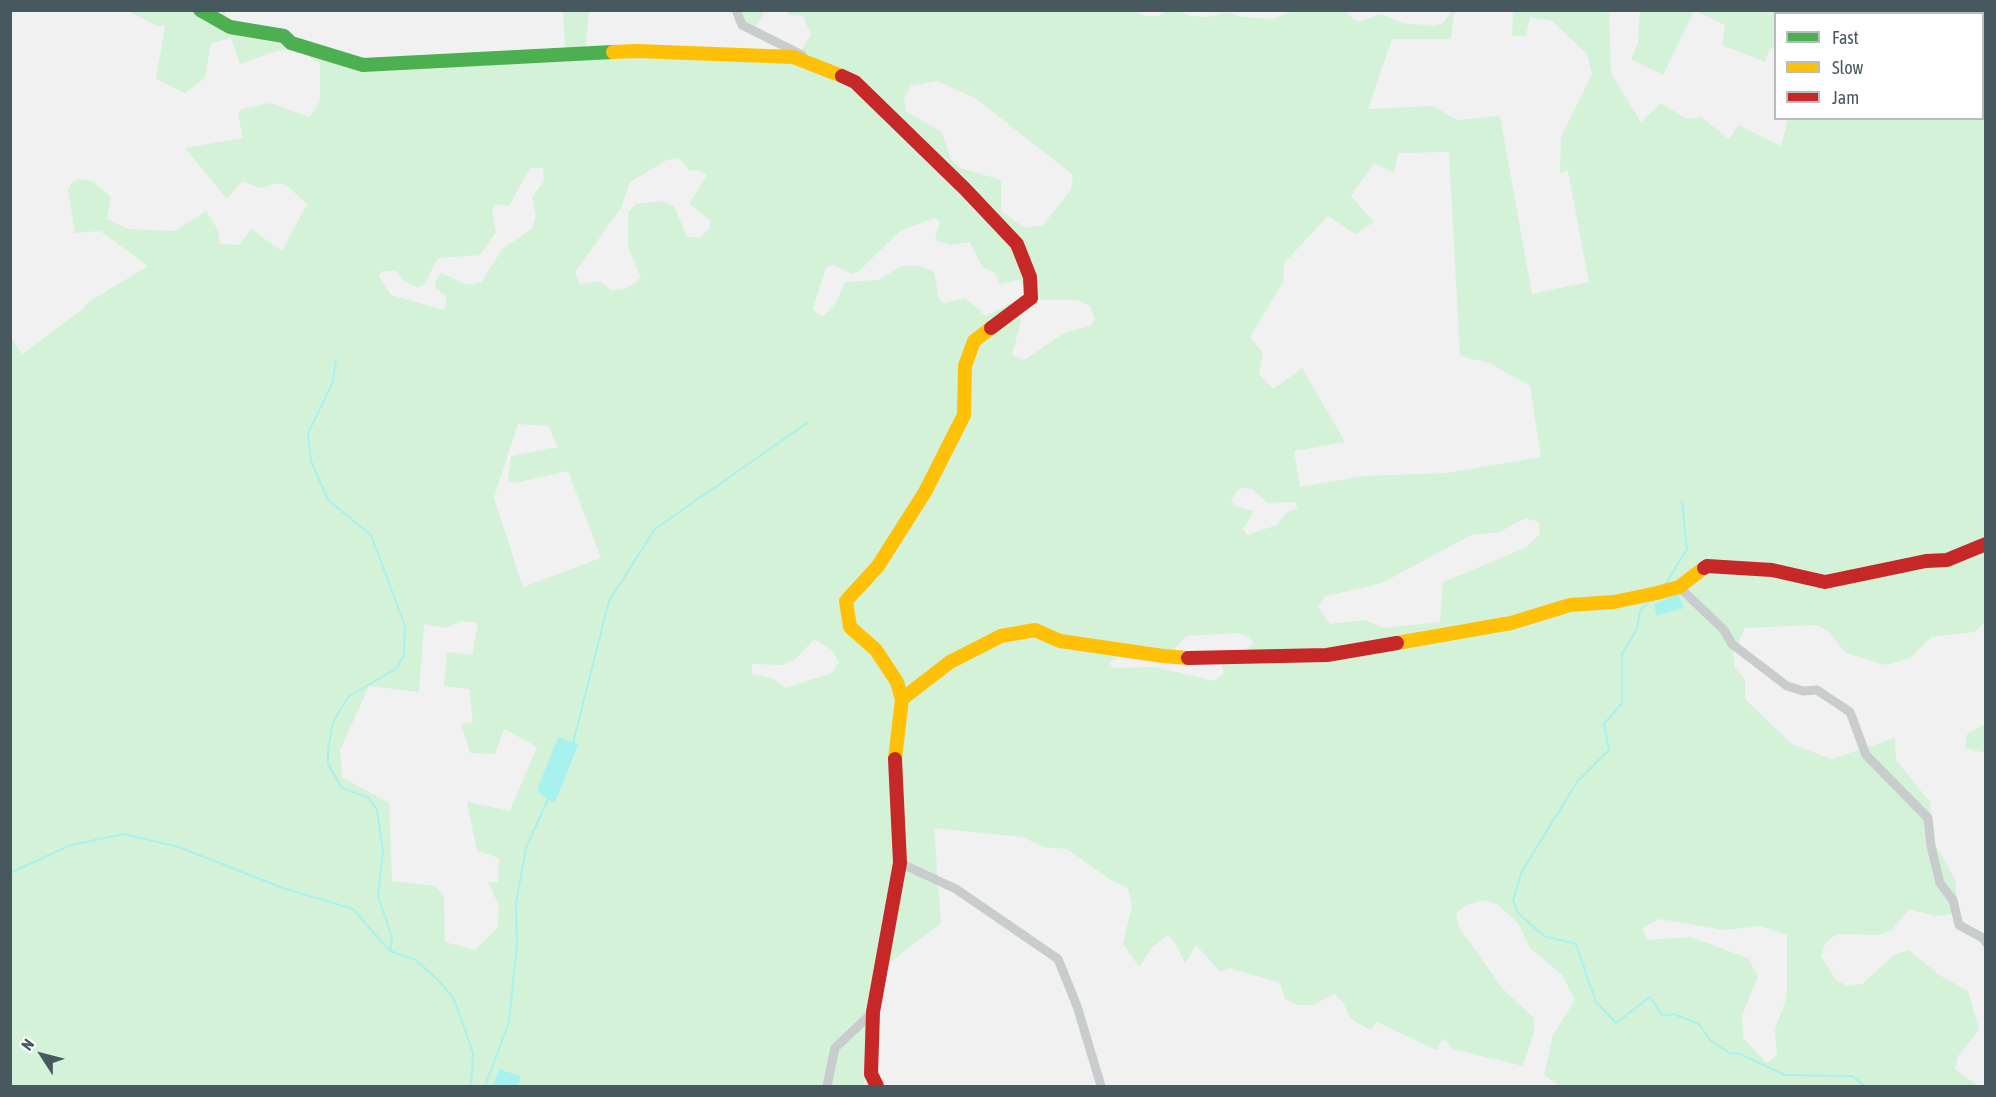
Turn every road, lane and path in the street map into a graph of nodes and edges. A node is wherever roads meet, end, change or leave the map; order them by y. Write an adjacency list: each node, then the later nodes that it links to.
1 (200, 10): 3 (street)
2 (736, 10): 3 (street)
3 (831, 70): 6 (street)
4 (1986, 544): 5 (street)
5 (1679, 587): 6 (street); 8 (street)
6 (902, 699): 7 (street)
7 (900, 863): 9 (street); 12 (street)
8 (1986, 943)
9 (873, 1012): 10 (street); 11 (street)
10 (827, 1086)
11 (877, 1086)
12 (1101, 1086)

